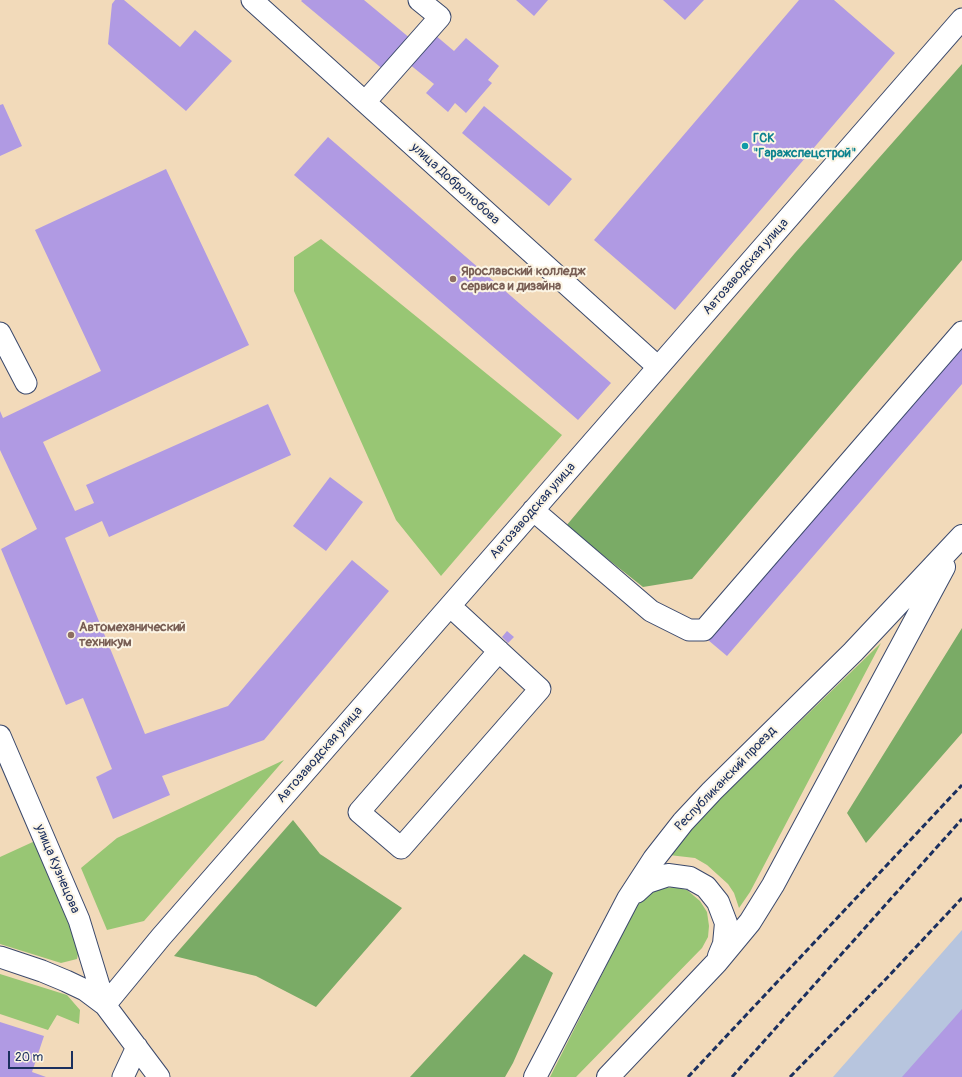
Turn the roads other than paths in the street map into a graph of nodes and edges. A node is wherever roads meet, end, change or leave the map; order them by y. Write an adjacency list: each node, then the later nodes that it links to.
1 (252, 0): 4 (street, улица Добролюбова)
2 (420, 0): 4 (street)
3 (962, 19): 7 (street, Автозаводская улица)
4 (365, 102): 7 (street, улица Добролюбова)
5 (962, 332): 9 (street)
6 (0, 333): 8 (street)
7 (658, 367): 9 (street, Автозаводская улица)
8 (26, 383)
9 (533, 510): 11 (street, Автозаводская улица)
10 (960, 539): 14 (main road, Республиканский проезд); 16 (main road, Республиканский проезд)
11 (450, 606): 12 (street); 17 (street, Автозаводская улица)
12 (499, 651): 12 (street)
13 (0, 736): 17 (street, улица Кузнецова)
14 (628, 899): 16 (main road); 21 (main road, Республиканский проезд)
15 (0, 958): 17 (street)
16 (716, 963): 22 (main road, Республиканский проезд)
17 (105, 1004): 18 (street)
18 (137, 1047): 19 (street); 20 (street)
19 (123, 1077)
20 (159, 1077)
21 (535, 1077)
22 (608, 1077)

